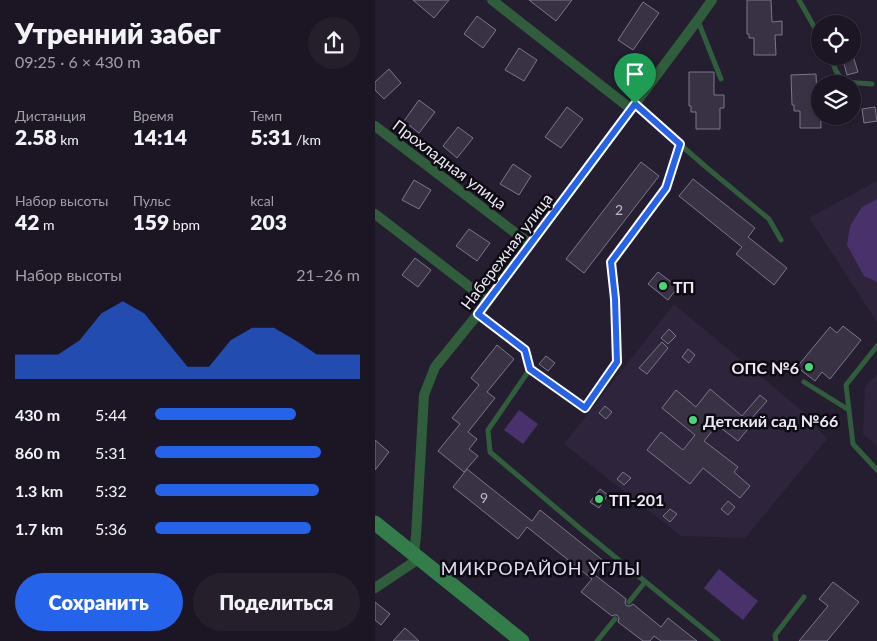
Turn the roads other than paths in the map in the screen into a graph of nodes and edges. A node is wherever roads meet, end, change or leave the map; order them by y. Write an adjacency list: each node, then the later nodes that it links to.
1 (492, 0): 9 (street)
2 (711, 0): 4 (street, Набережная улица)
3 (799, 0): 5 (lane)
4 (697, 21): 7 (lane); 9 (street, Набережная улица)
5 (811, 21)
6 (834, 65): 8 (lane)
7 (721, 80)
8 (872, 84)
9 (633, 107): 11 (lane); 14 (street, Набережная улица)
10 (375, 126): 14 (street, Прохладная улица)
11 (680, 144): 13 (lane); 19 (lane)
12 (375, 214): 15 (street)
13 (781, 240)
14 (530, 244): 15 (street, Набережная улица)
15 (488, 301): 16 (street, Набережная улица)
16 (478, 314): 18 (lane); 25 (street, Набережная улица)
17 (877, 346): 22 (lane)
18 (530, 369): 19 (lane); 26 (lane)
19 (606, 378): 21 (lane)
20 (804, 382): 22 (lane)
21 (611, 384)
22 (849, 410): 23 (lane)
23 (877, 470)
24 (375, 523): 25 (main road)
25 (417, 556): 27 (street); 31 (main road)
26 (645, 582): 29 (lane); 33 (lane)
27 (375, 588)
28 (804, 597): 34 (lane)
29 (629, 602)
30 (615, 619): 32 (lane)
31 (522, 641)
32 (597, 641)
33 (718, 641)
34 (776, 641)

